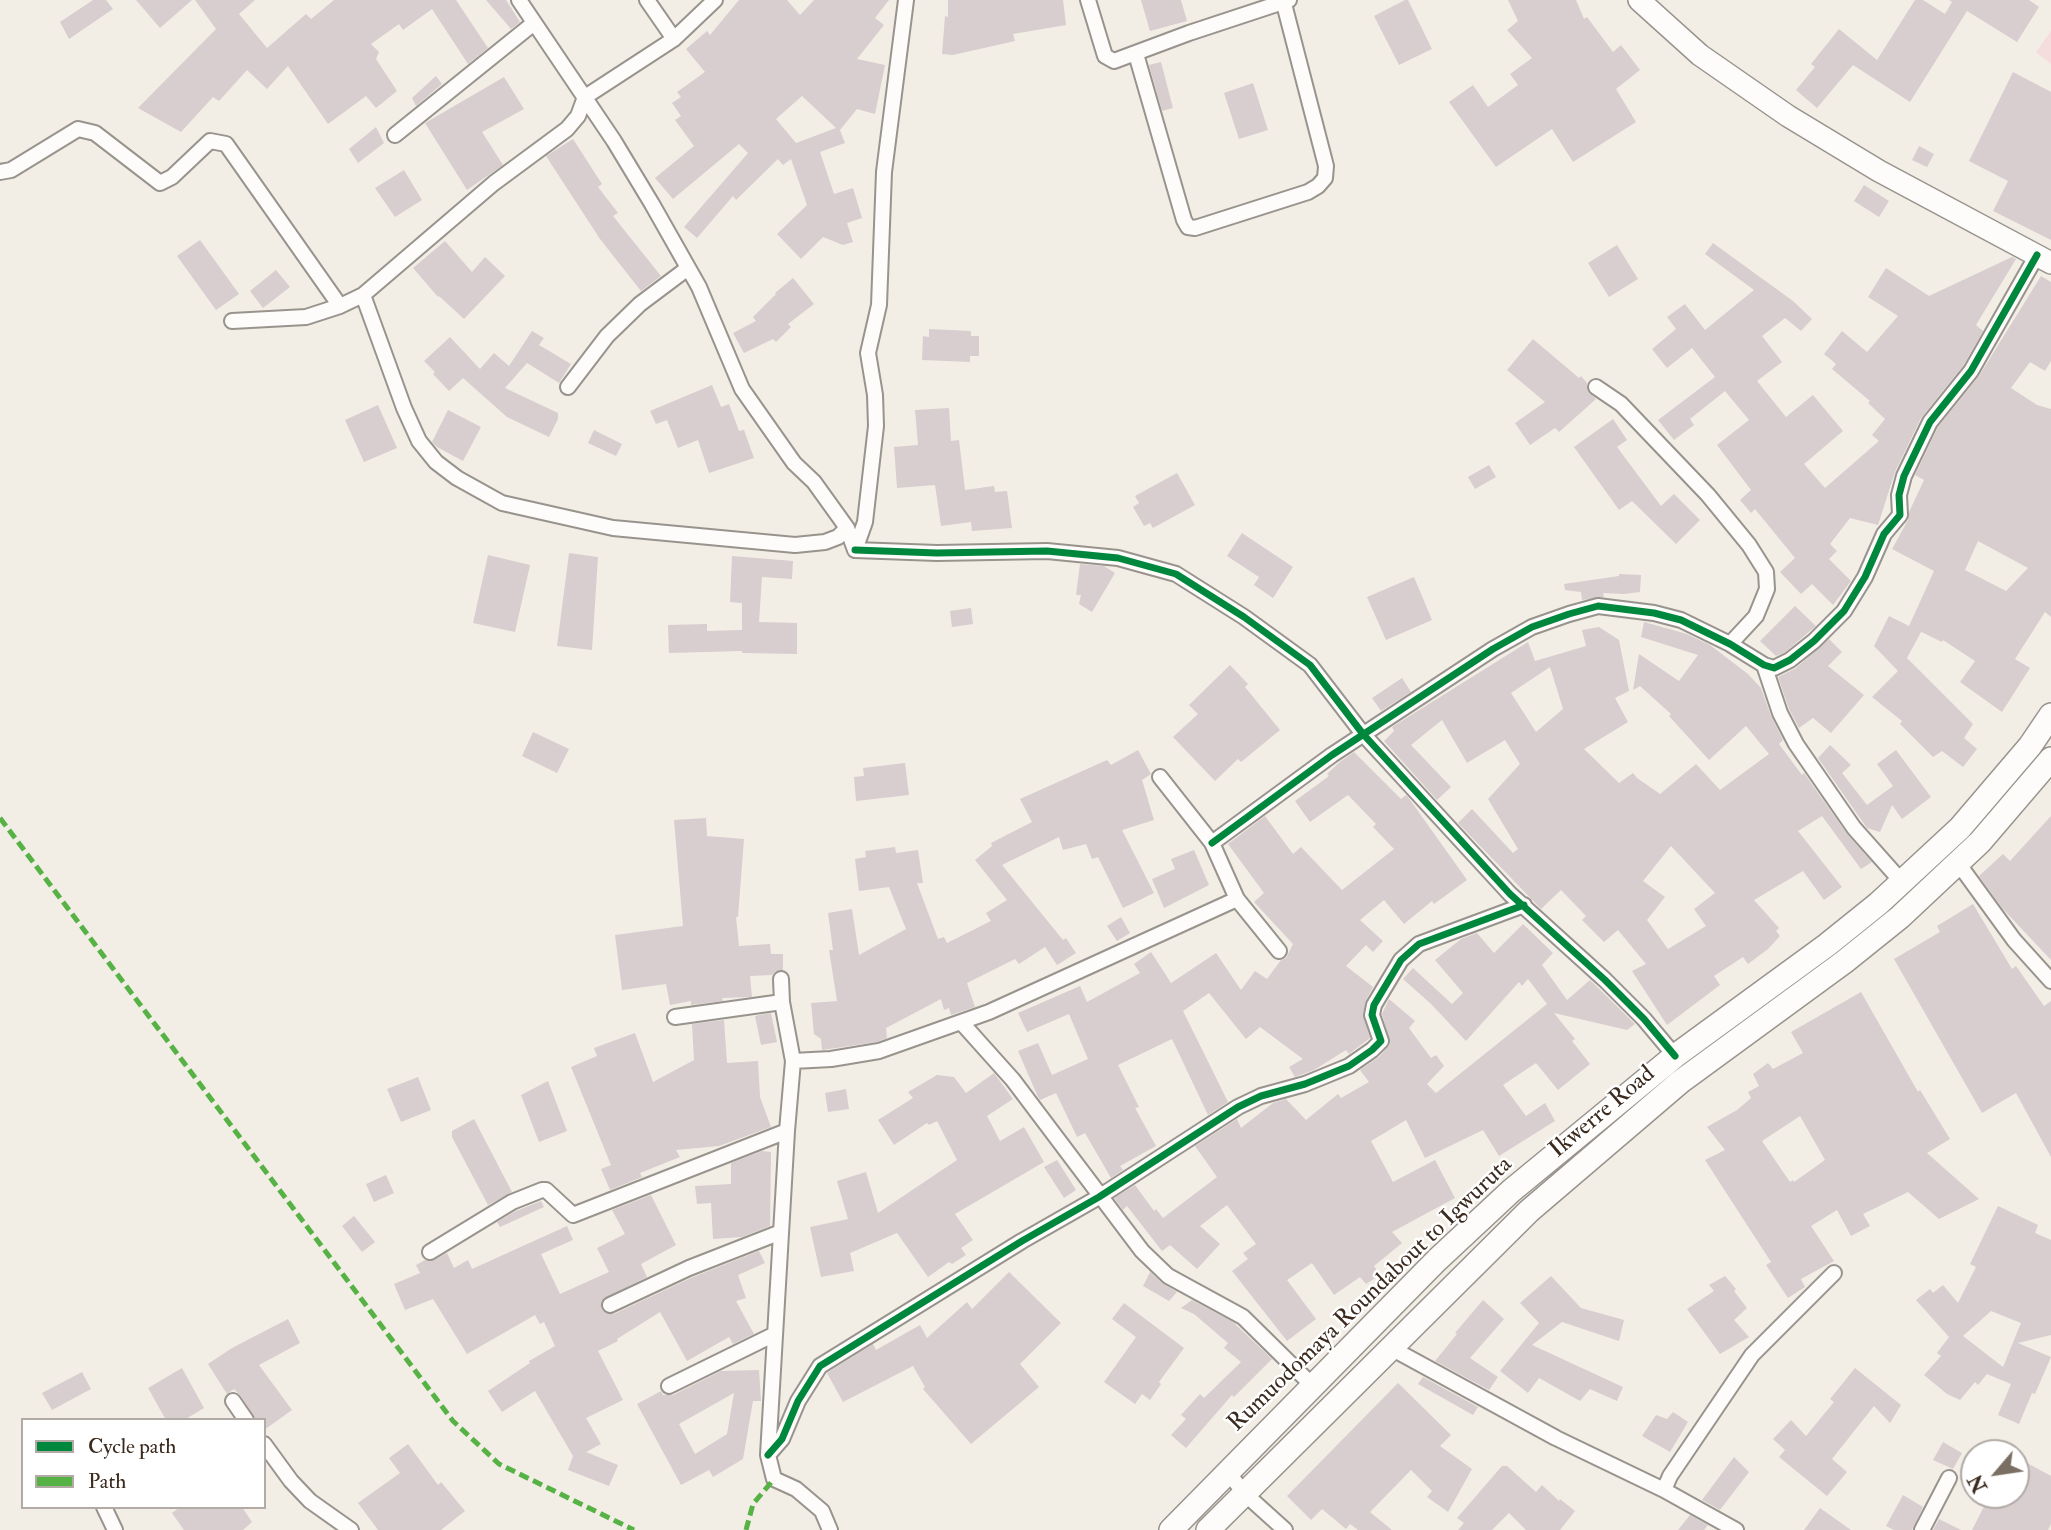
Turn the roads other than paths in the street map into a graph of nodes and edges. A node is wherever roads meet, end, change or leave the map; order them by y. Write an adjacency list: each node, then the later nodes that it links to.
1 (519, 0): 8 (street)
2 (647, 0): 9 (street)
3 (715, 0): 9 (street)
4 (906, 0): 22 (street)
5 (1088, 0): 10 (street)
6 (1639, 0): 14 (street)
7 (1285, 1): 10 (street); 10 (street)
8 (534, 23): 11 (street); 12 (street)
9 (674, 38): 11 (street)
10 (1136, 54)
11 (585, 97): 15 (street); 16 (street)
12 (395, 135)
13 (0, 172): 17 (street)
14 (2044, 259): 24 (street)
15 (688, 268): 19 (street); 21 (street)
16 (363, 295): 17 (street); 21 (street)
17 (340, 306): 18 (street)
18 (232, 321)
19 (568, 387)
20 (1596, 387): 23 (street)
21 (847, 528): 22 (street)
22 (855, 550): 26 (street)
23 (1730, 644): 24 (street); 26 (street)
24 (1764, 665): 31 (street)
25 (2051, 715): 31 (main road, Rumuodomaya Roundabout to Igwuruta)
26 (1363, 734): 29 (street); 33 (street)
27 (2051, 759): 30 (main road, Ikwerre Road)
28 (1160, 777): 29 (street)
29 (1212, 843): 32 (street)
30 (1958, 863): 36 (street); 49 (main road, Ikwerre Road)
31 (1902, 882): 40 (main road, Rumuodomaya Roundabout to Igwuruta)
32 (1237, 899): 34 (street); 39 (street)
33 (1524, 905): 40 (street); 43 (street)
34 (1279, 951)
35 (781, 979): 37 (street)
36 (2051, 981)
37 (782, 1002): 38 (street); 41 (street)
38 (674, 1017)
39 (961, 1023): 41 (street); 43 (street)
40 (1675, 1056): 51 (main road, Rumuodomaya Roundabout to Igwuruta)
41 (793, 1061): 42 (street)
42 (787, 1131): 44 (street); 45 (street)
43 (1099, 1197): 51 (street); 55 (street)
44 (781, 1232): 47 (street); 48 (street)
45 (430, 1252)
46 (1834, 1273): 58 (street)
47 (610, 1305)
48 (775, 1334): 50 (street); 55 (street)
49 (1391, 1348): 58 (street); 59 (main road, Ikwerre Road)
50 (669, 1386)
51 (1313, 1386): 56 (main road, Rumuodomaya Roundabout to Igwuruta)
52 (233, 1401): 53 (street)
53 (245, 1418)
54 (266, 1447): 62 (street)
55 (768, 1455): 63 (street)
56 (1228, 1472): 59 (street); 64 (main road, Rumuodomaya Roundabout to Igwuruta)
57 (1949, 1478): 68 (street)
58 (1664, 1490): 67 (street)
59 (1244, 1493): 65 (main road, Ikwerre Road); 66 (street)
60 (105, 1509): 61 (street)
61 (115, 1530)
62 (351, 1530)
63 (830, 1530)
64 (1171, 1530)
65 (1208, 1530)
66 (1285, 1530)
67 (1736, 1530)
68 (1922, 1530)

